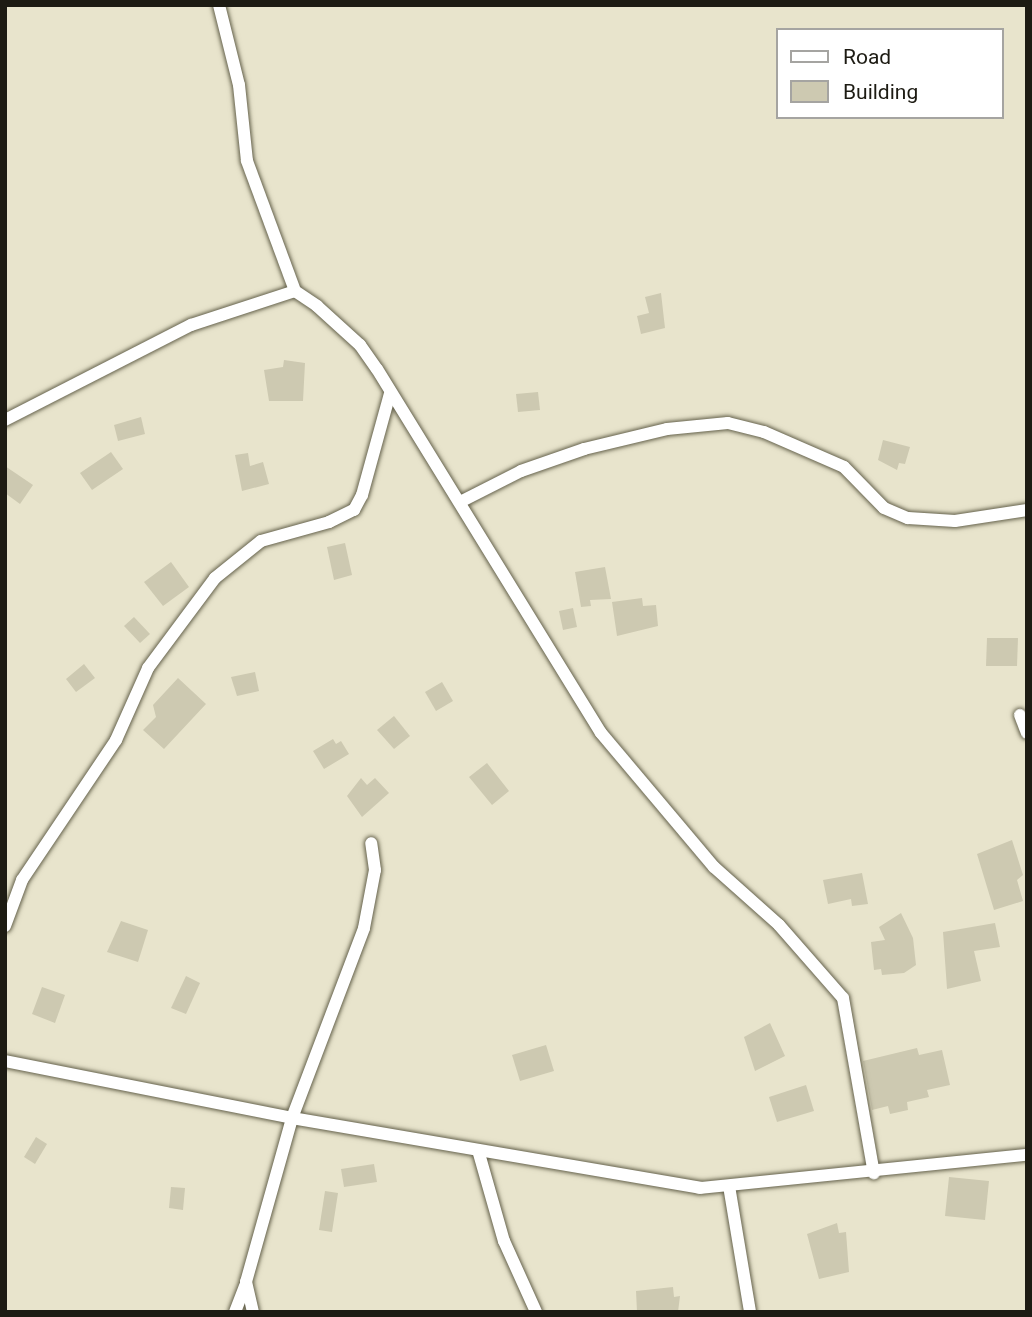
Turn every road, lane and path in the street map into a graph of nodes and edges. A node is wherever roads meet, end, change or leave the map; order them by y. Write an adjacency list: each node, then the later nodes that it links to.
1 (219, 5): 2 (street)
2 (295, 291): 3 (street); 4 (street)
3 (390, 393): 5 (street); 10 (street)
4 (5, 420)
5 (460, 502): 6 (street); 15 (street)
6 (1027, 510)
7 (1020, 715): 8 (street)
8 (1027, 733)
9 (371, 843): 12 (street)
10 (5, 926)
11 (5, 1061): 12 (street)
12 (292, 1118): 13 (street); 17 (street)
13 (478, 1150): 16 (street); 20 (street)
14 (1027, 1155): 15 (street)
15 (874, 1173): 16 (street)
16 (729, 1186): 21 (street)
17 (246, 1282): 18 (street); 19 (street)
18 (235, 1312)
19 (254, 1312)
20 (536, 1312)
21 (750, 1312)

